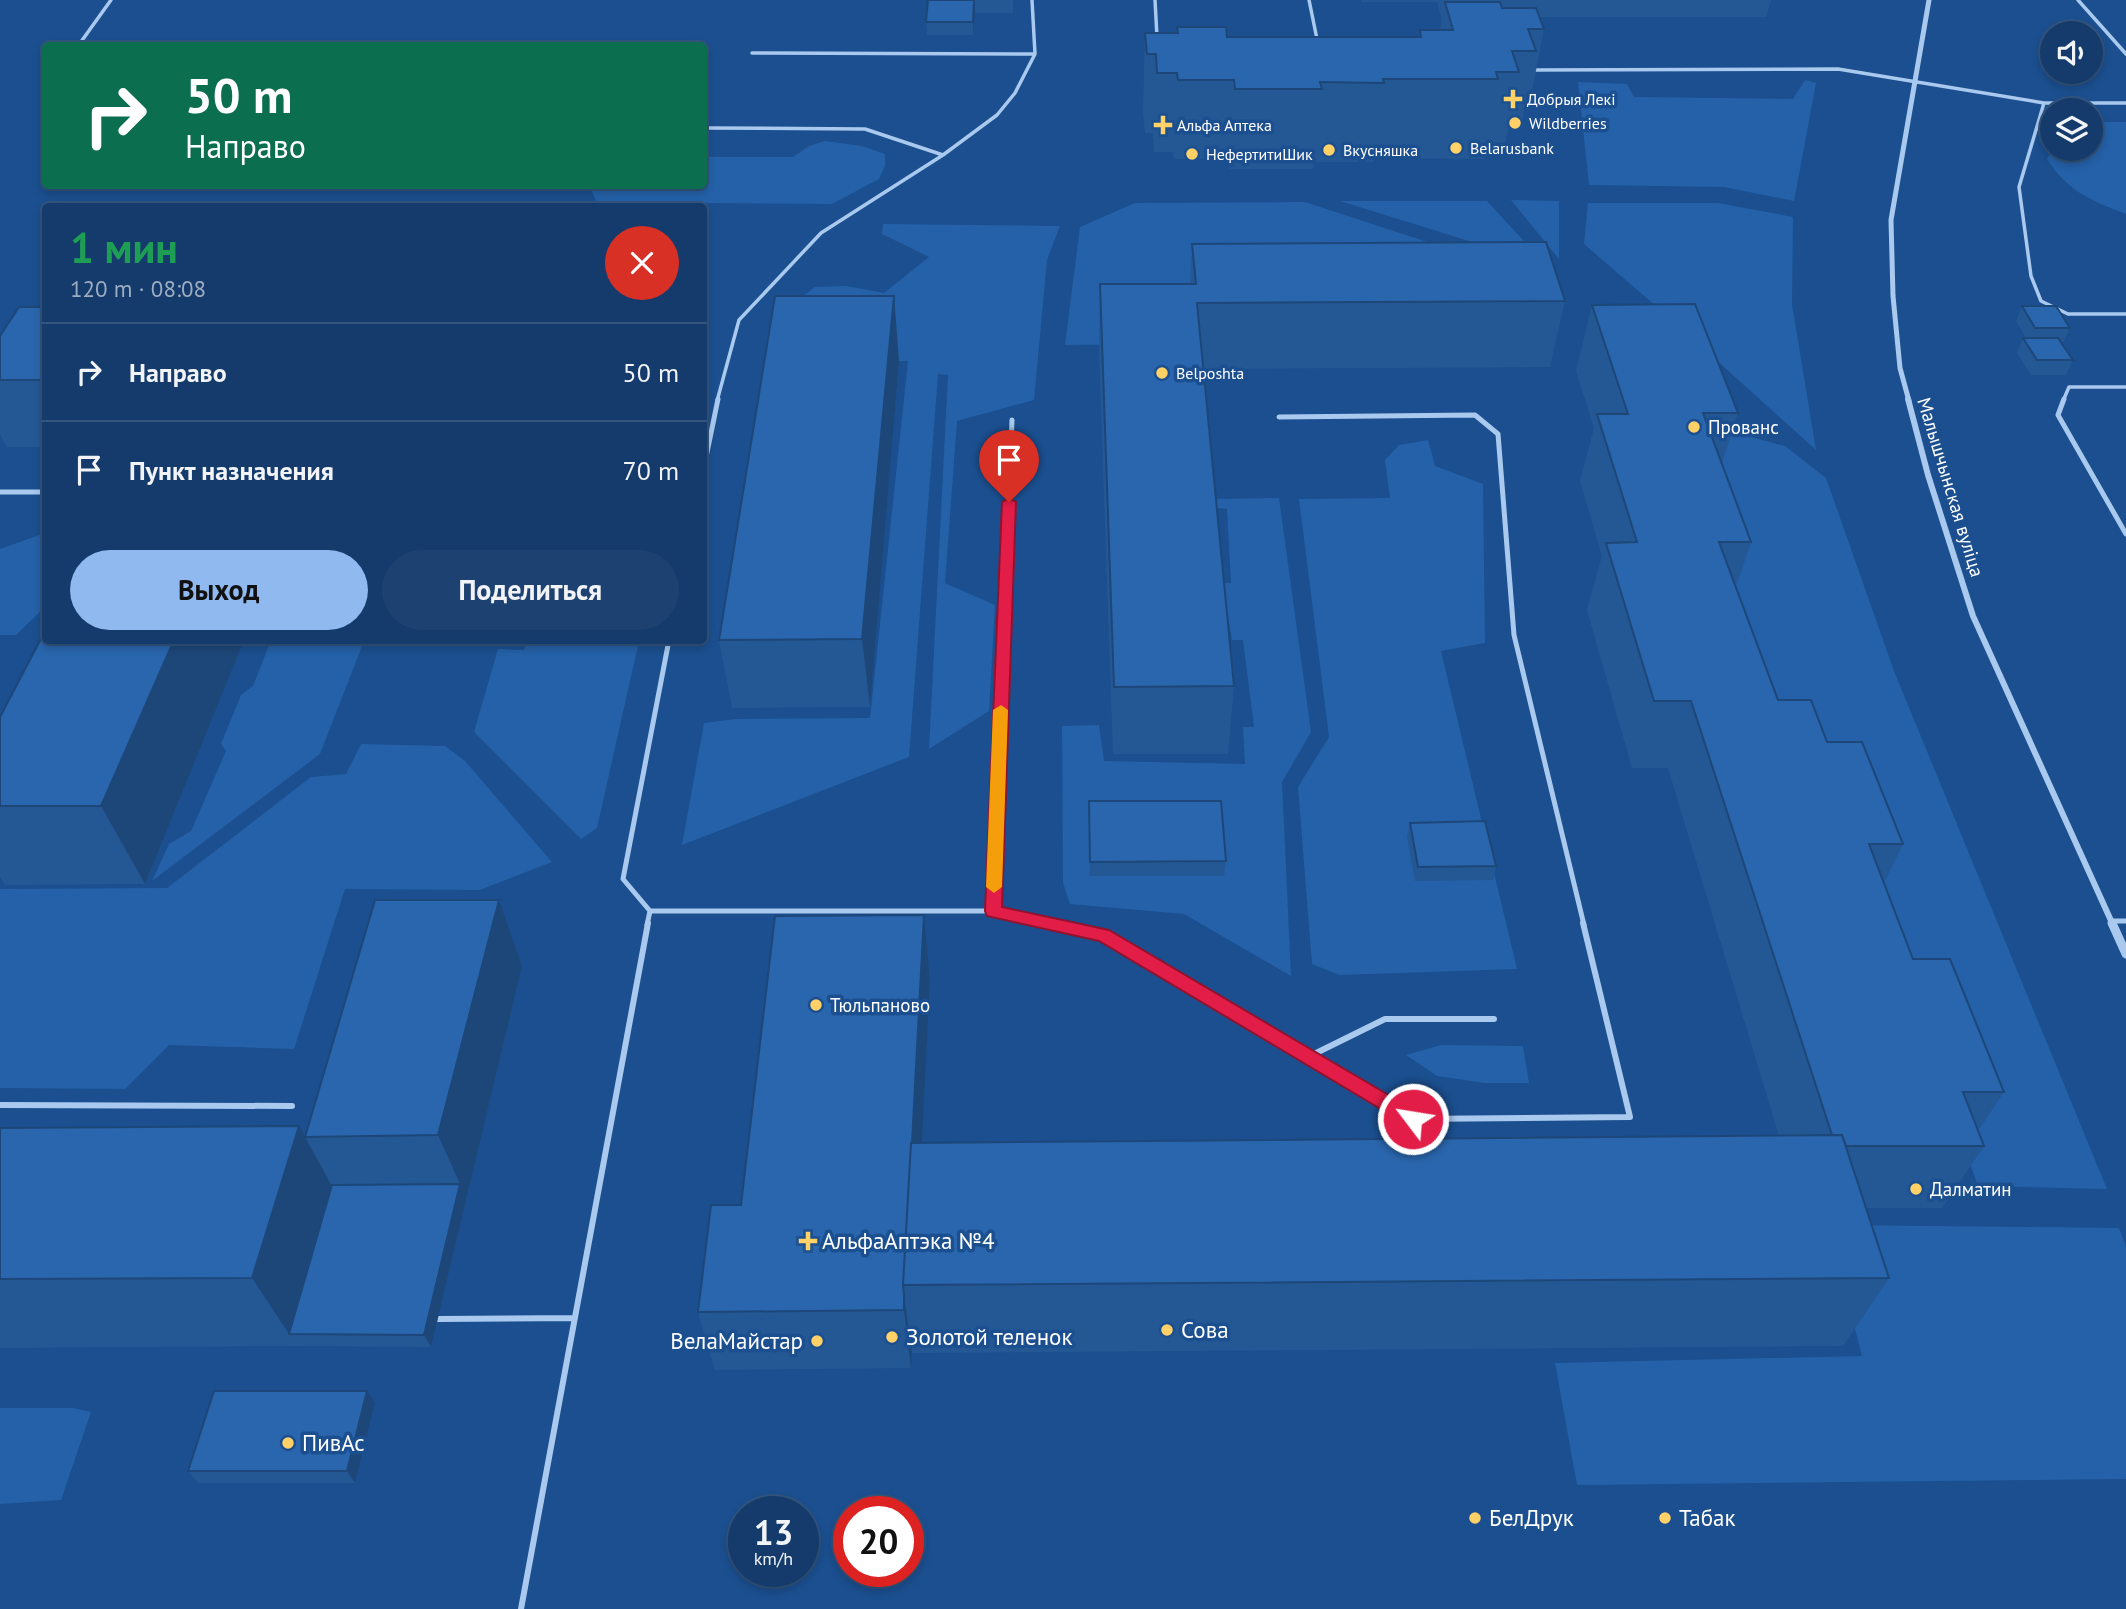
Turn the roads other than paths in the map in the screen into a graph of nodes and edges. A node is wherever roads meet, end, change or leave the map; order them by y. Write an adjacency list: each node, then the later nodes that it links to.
1 (111, 0): 7 (lane)
2 (1032, 0): 11 (lane)
3 (1155, 0): 8 (lane)
4 (1309, 0): 9 (lane)
5 (1929, 0): 14 (street, Малышчынская вуліца)
6 (2078, 0): 12 (lane)
7 (81, 42)
8 (1157, 47)
9 (1319, 48)
10 (752, 53): 11 (lane)
11 (1035, 54): 20 (lane)
12 (2126, 54)
13 (1526, 70): 14 (lane)
14 (1914, 80): 15 (lane); 32 (street, Малышчынская вуліца)
15 (2040, 102)
16 (2103, 103): 17 (lane)
17 (2126, 103)
18 (2040, 116): 21 (lane)
19 (707, 128): 20 (lane)
20 (943, 155): 25 (lane)
21 (2126, 314)
22 (2126, 387): 28 (lane)
23 (1279, 417): 36 (lane)
24 (1012, 420): 31 (lane)
25 (707, 452)
26 (0, 492): 27 (lane)
27 (42, 492)
28 (2126, 534)
29 (667, 644): 30 (lane)
30 (650, 911): 31 (lane); 39 (lane)
31 (993, 911): 36 (lane)
32 (2112, 921): 33 (lane); 34 (street, Малышчынская вуліца)
33 (2126, 921)
34 (2126, 954)
35 (1494, 1019): 36 (lane)
36 (1308, 1057)
37 (0, 1105): 38 (lane)
38 (292, 1106)
39 (575, 1318): 40 (lane); 41 (lane)
40 (438, 1319)
41 (521, 1609)

